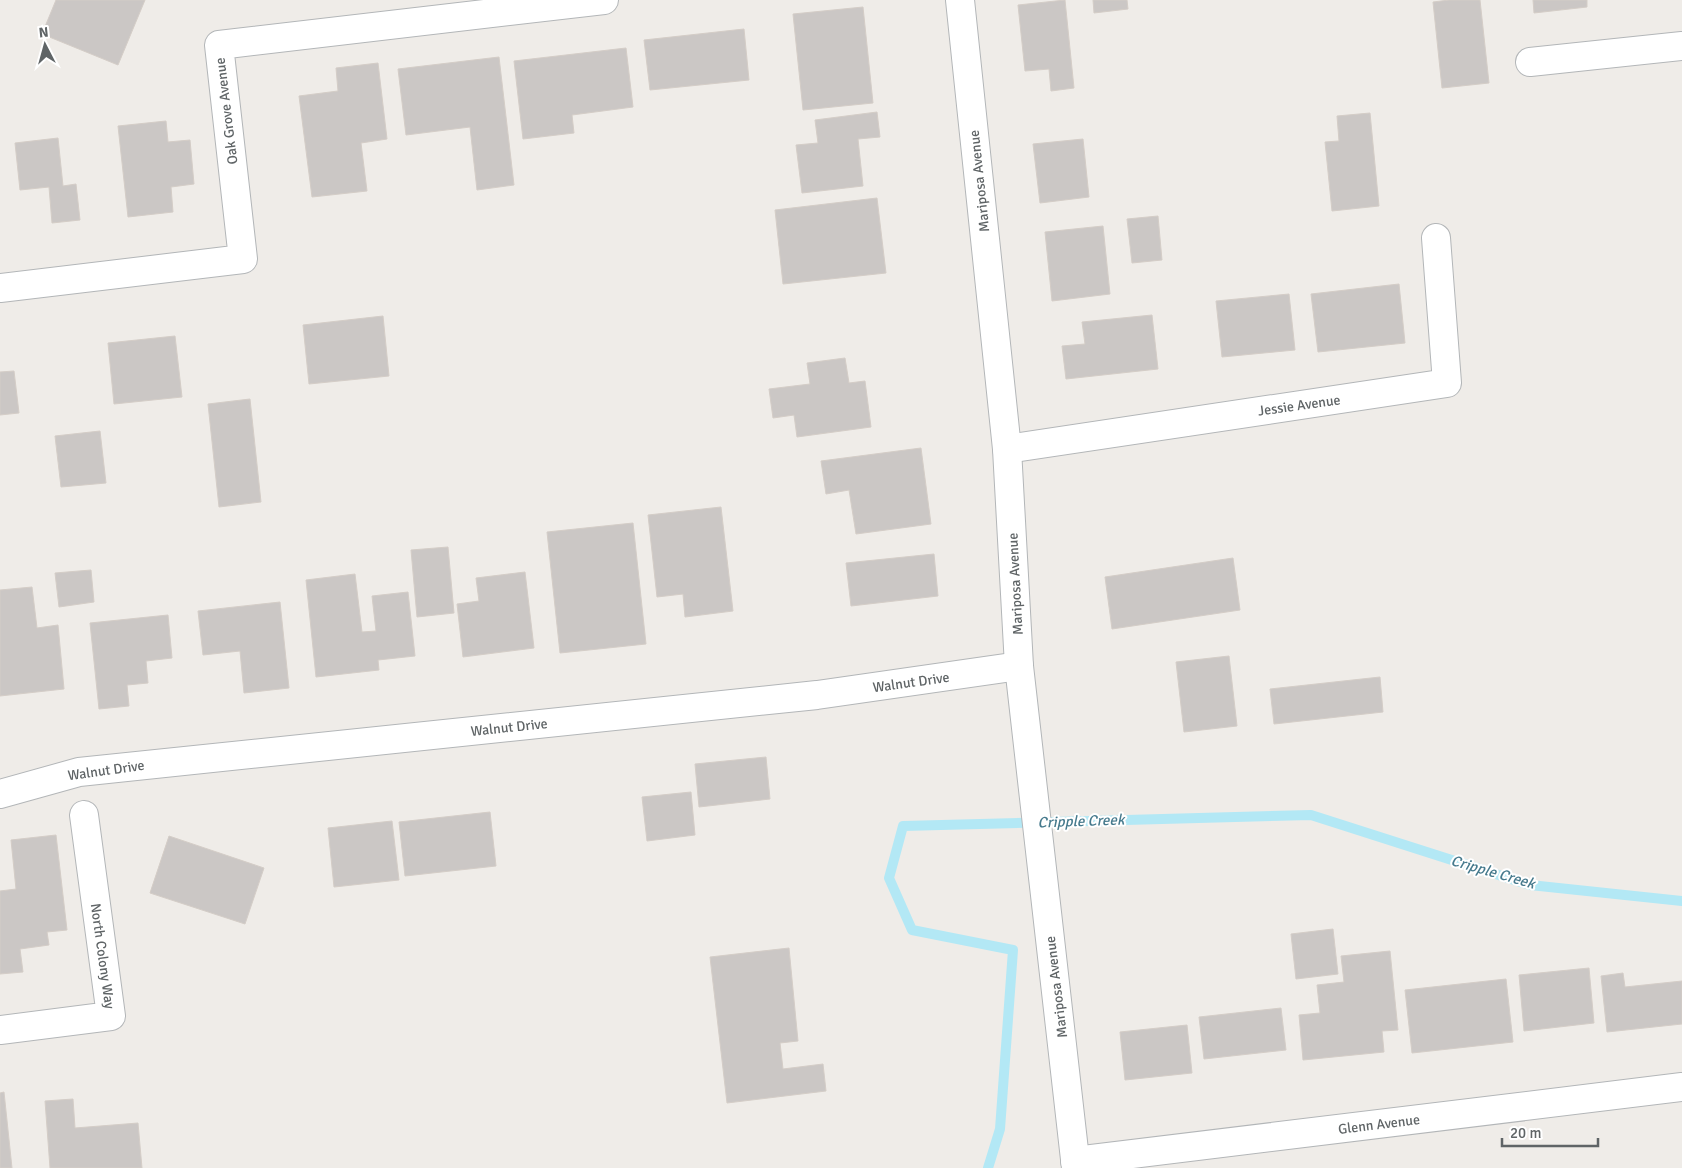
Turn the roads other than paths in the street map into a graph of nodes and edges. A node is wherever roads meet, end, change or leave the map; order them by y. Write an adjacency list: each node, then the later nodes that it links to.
1 (604, 0): 6 (street, Oak Grove Avenue)
2 (960, 0): 7 (street, Mariposa Avenue)
3 (1682, 46): 4 (street)
4 (1530, 62)
5 (1436, 238): 7 (street, Jessie Avenue)
6 (0, 288)
7 (1007, 449): 8 (street, Mariposa Avenue)
8 (1019, 666): 9 (street, Walnut Drive); 13 (street, Mariposa Avenue)
9 (0, 794)
10 (84, 815): 11 (street, North Colony Way)
11 (0, 1030)
12 (1682, 1087): 13 (street, Glenn Avenue)
13 (1076, 1164)

